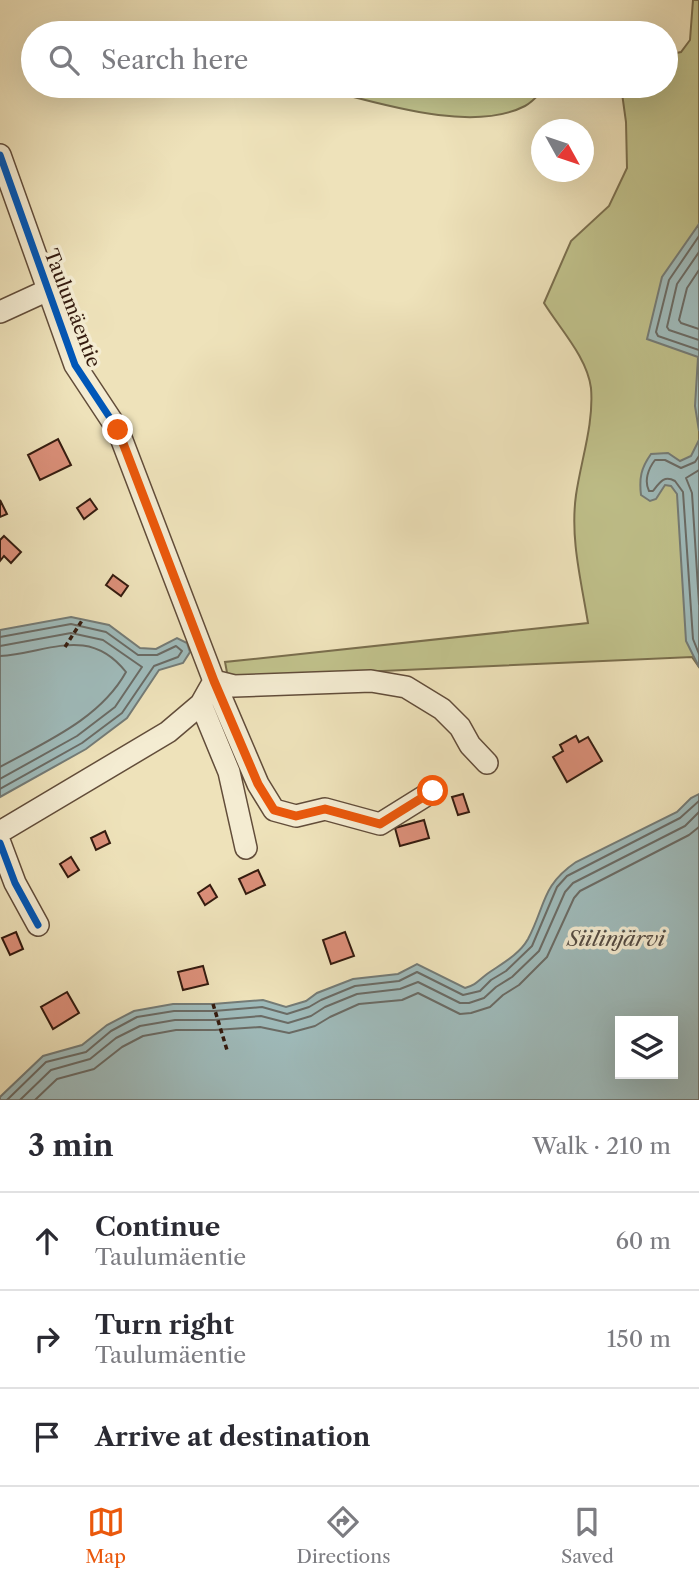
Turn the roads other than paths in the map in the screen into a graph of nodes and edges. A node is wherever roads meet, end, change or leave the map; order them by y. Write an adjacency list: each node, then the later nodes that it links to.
1 (0, 155): 2 (street, Taulumäentie)
2 (48, 290): 3 (street); 4 (street, Taulumäentie)
3 (0, 312)
4 (214, 681): 5 (street); 6 (street); 7 (street, Taulumäentie)
5 (201, 704): 8 (street); 10 (street)
6 (487, 763)
7 (433, 791)
8 (0, 832)
9 (0, 843): 11 (street)
10 (246, 848)
11 (38, 925)

